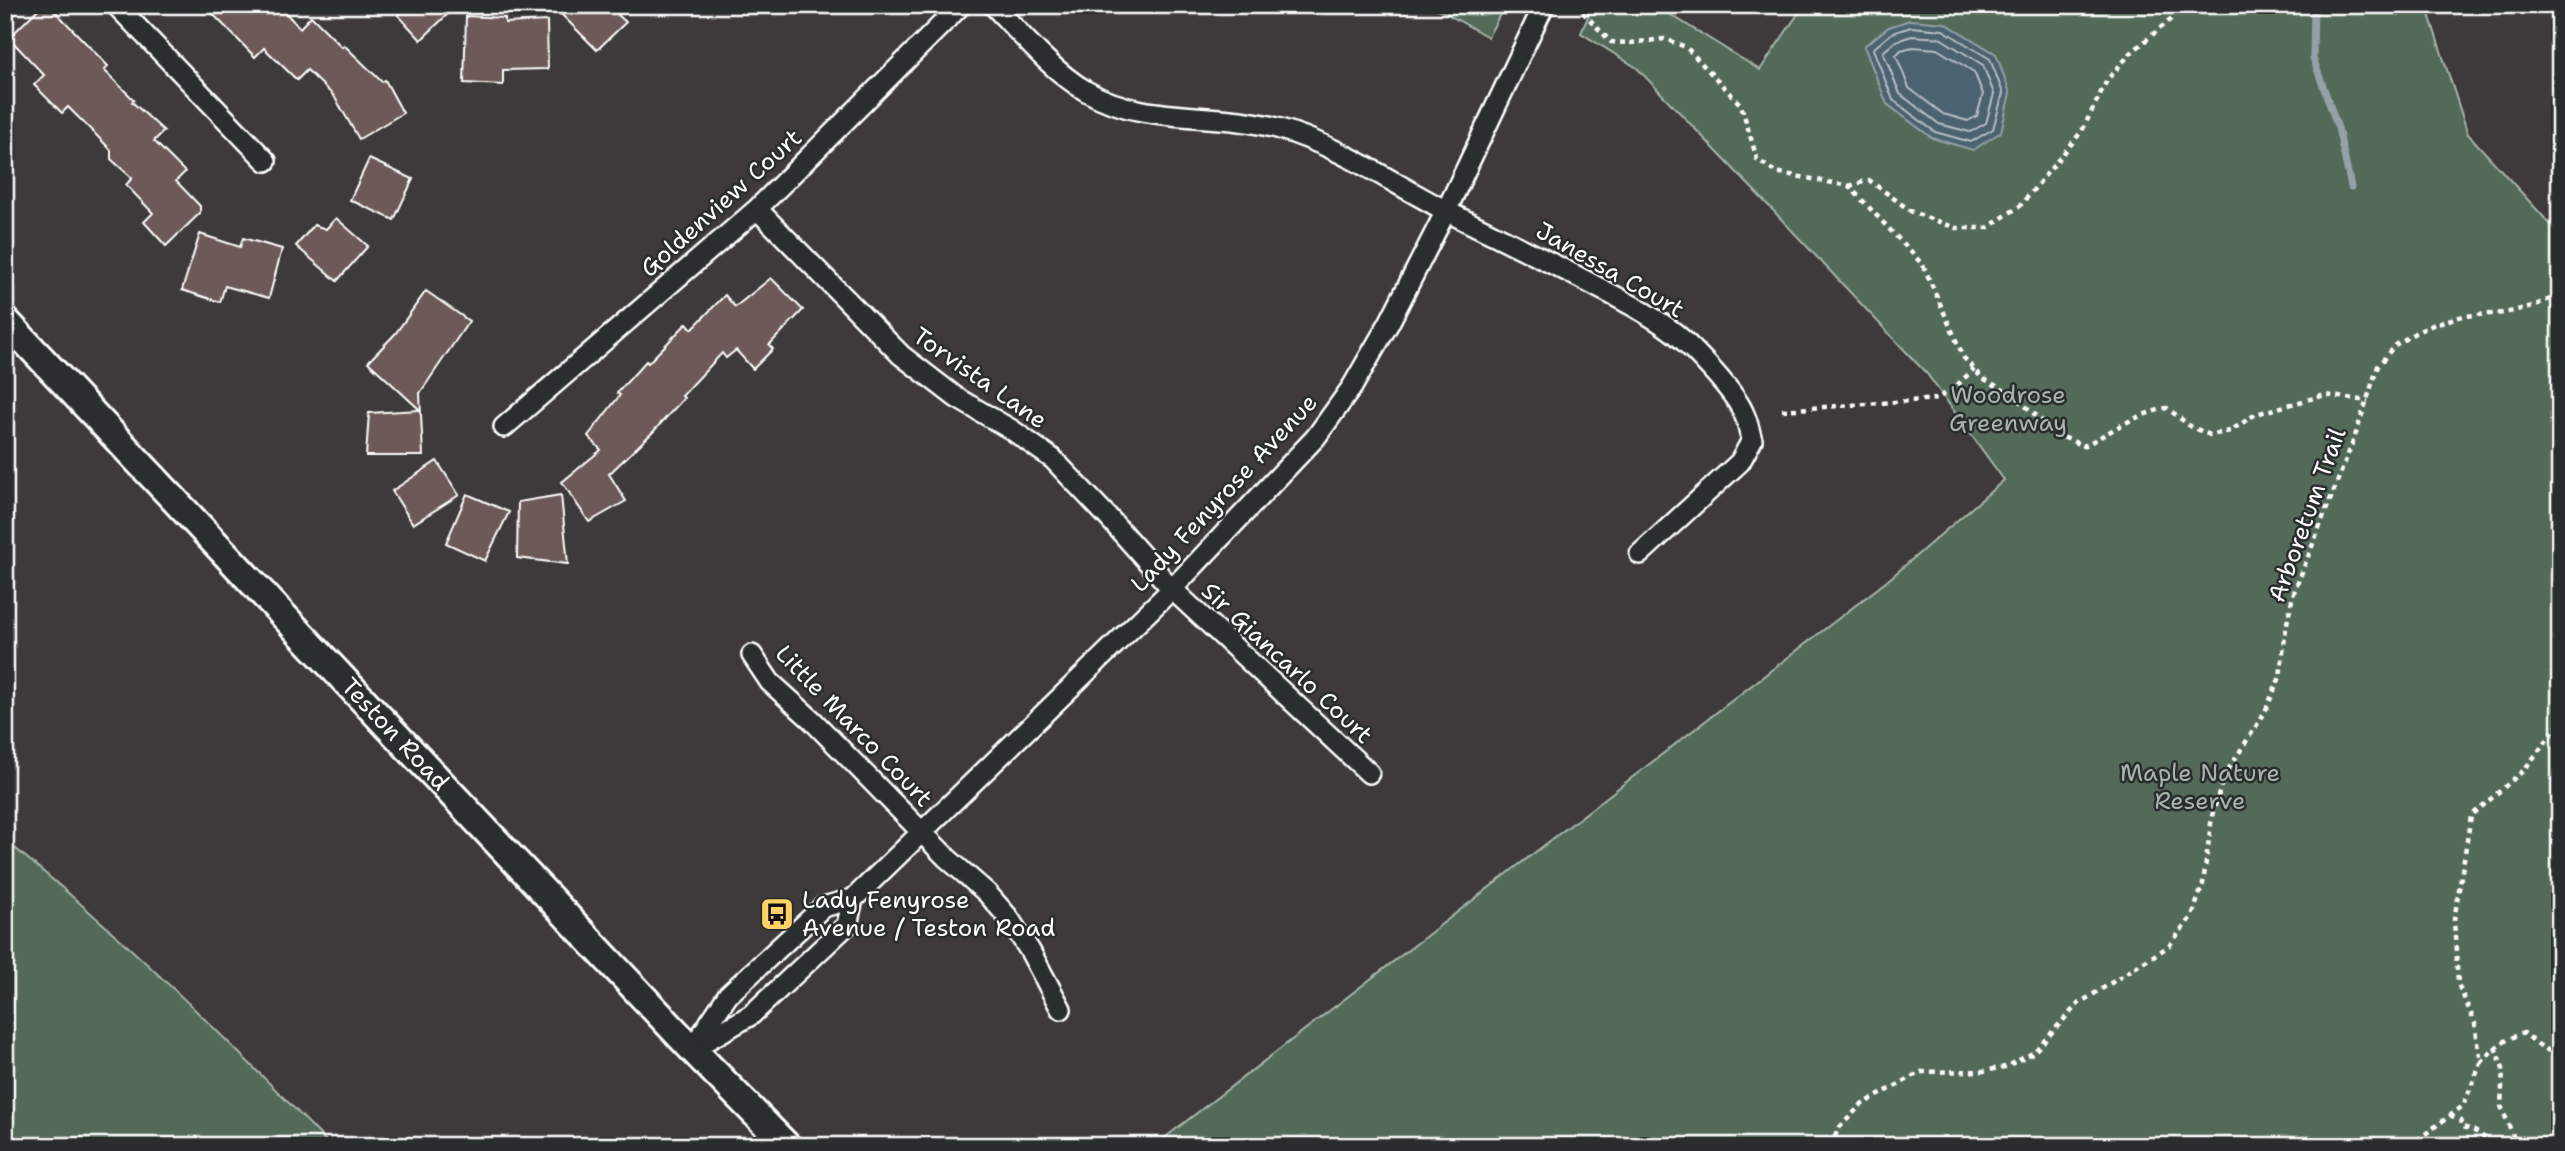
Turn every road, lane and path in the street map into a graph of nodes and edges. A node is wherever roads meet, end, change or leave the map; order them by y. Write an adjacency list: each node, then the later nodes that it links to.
1 (116, 5): 7 (street)
2 (961, 5): 9 (street, Goldenview Court)
3 (993, 5): 10 (street, Janessa Court)
4 (1544, 5): 10 (street, Lady Fenyrose Avenue)
5 (1576, 5): 8 (path)
6 (2180, 5): 8 (path)
7 (266, 161)
8 (1849, 186): 13 (path)
9 (757, 209): 16 (street, Goldenview Court); 18 (street, Torvista Lane)
10 (1446, 211): 17 (street, Janessa Court); 18 (street, Lady Fenyrose Avenue)
11 (2560, 295): 14 (path, Arboretum Trail)
12 (5, 320): 26 (main road, Teston Road)
13 (1974, 369): 14 (path); 15 (path)
14 (2368, 401): 31 (path, Arboretum Trail)
15 (1782, 411)
16 (504, 427)
17 (1640, 554)
18 (1172, 589): 21 (street, Sir Giancarlo Court); 22 (street, Lady Fenyrose Avenue)
19 (752, 655): 22 (street, Little Marco Court)
20 (2560, 723): 28 (path)
21 (1369, 773)
22 (921, 831): 23 (street, Lady Fenyrose Avenue); 24 (street, Little Marco Court)
23 (853, 900): 26 (street, Lady Fenyrose Avenue); 26 (street, Lady Fenyrose Avenue)
24 (1061, 1009)
25 (2495, 1047): 27 (path); 28 (path); 34 (path)
26 (692, 1049): 30 (main road, Teston Road)
27 (2560, 1053)
28 (2482, 1063): 29 (path)
29 (2450, 1115): 32 (path); 33 (path)
30 (787, 1146)
31 (1831, 1146)
32 (2409, 1146)
33 (2492, 1146)
34 (2524, 1146)

